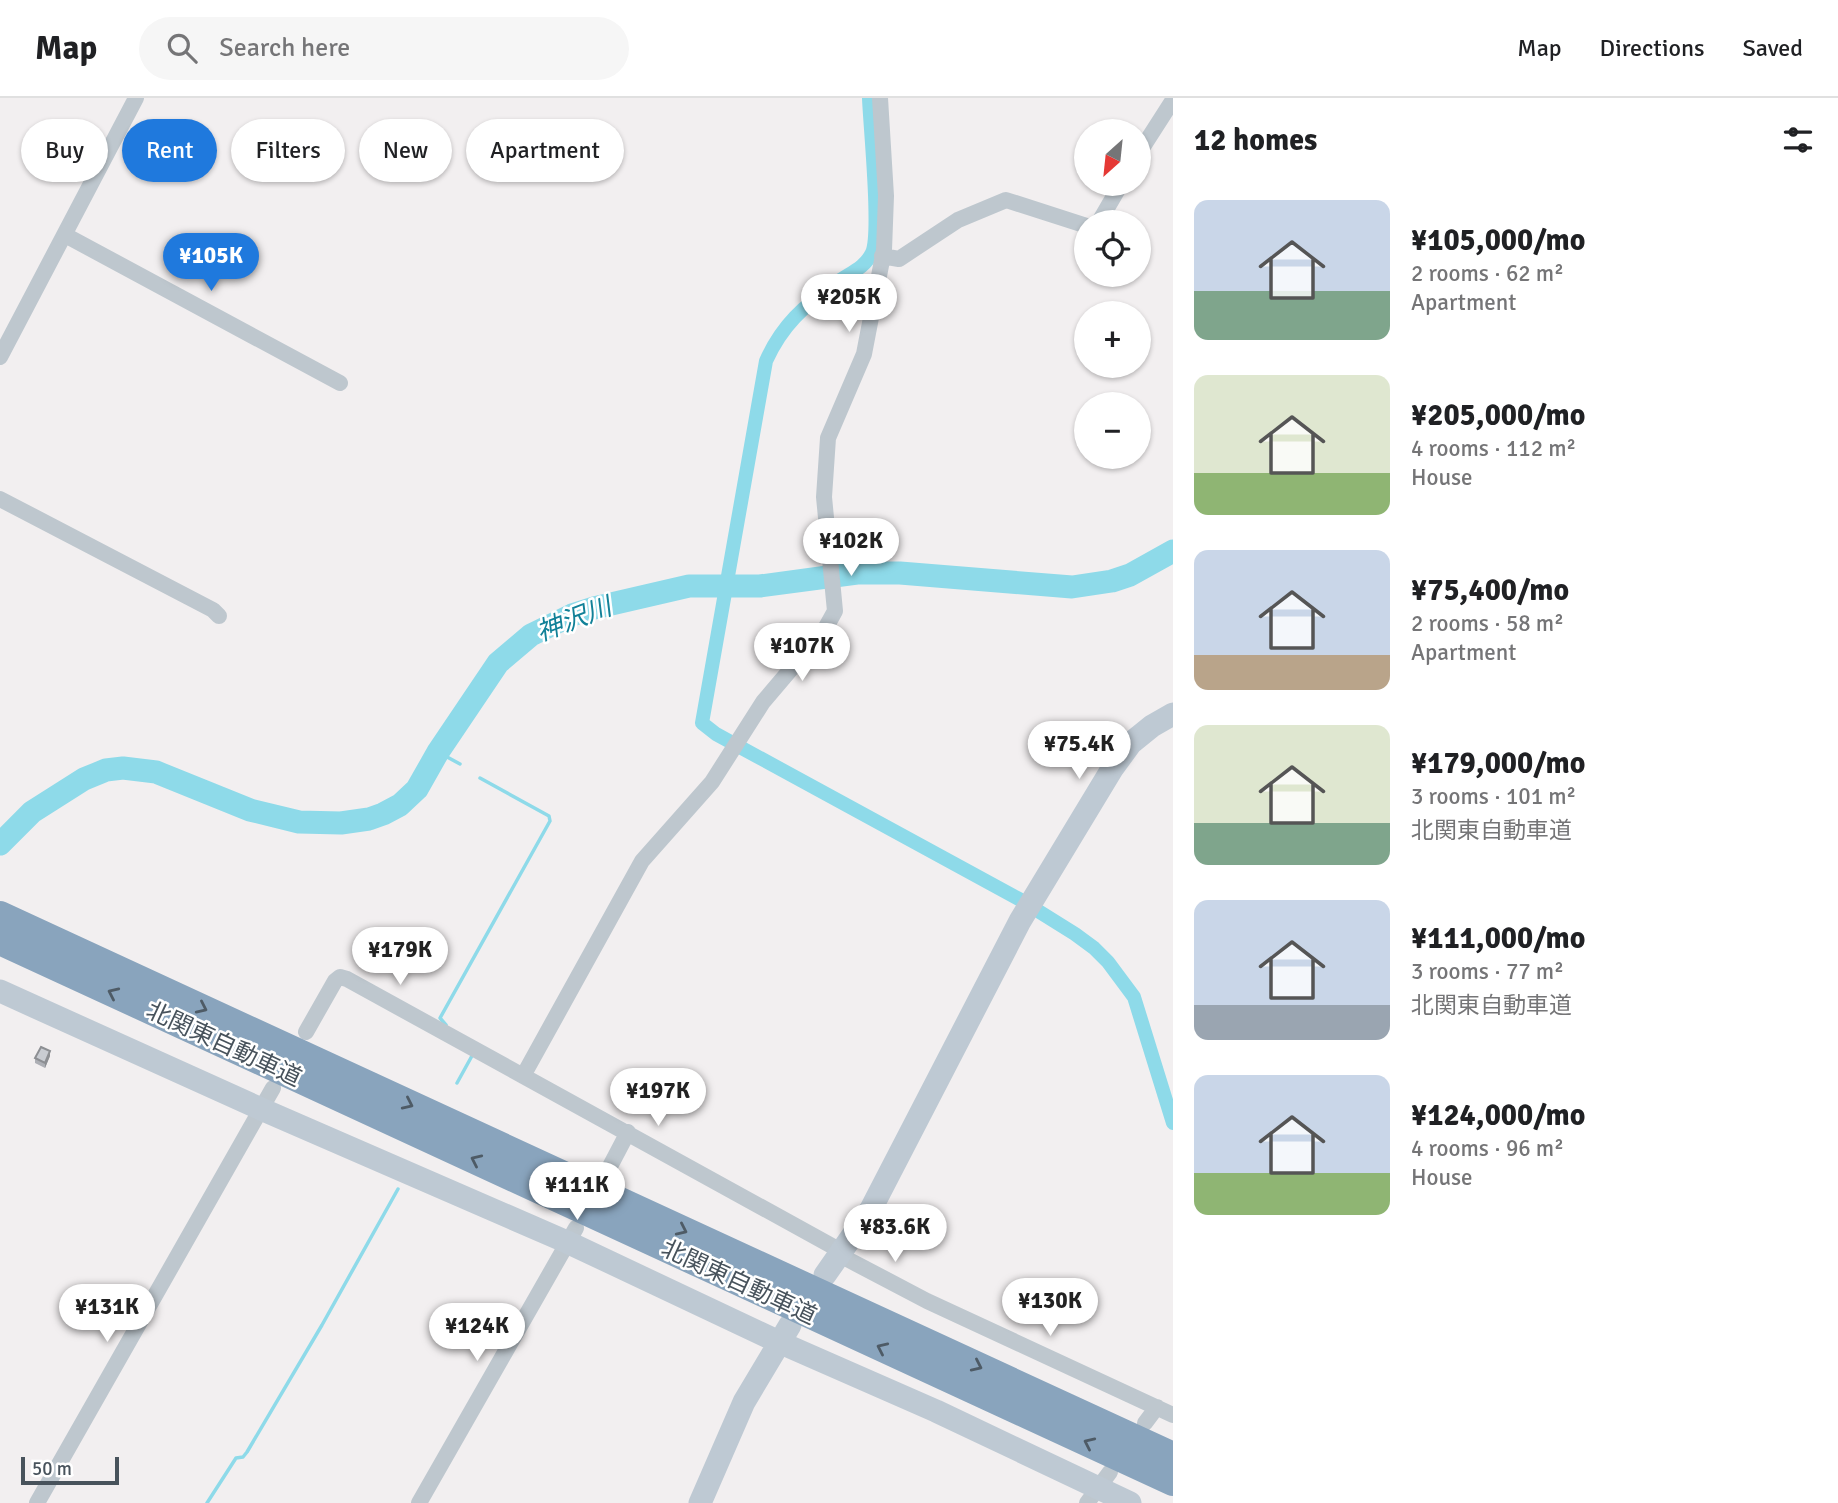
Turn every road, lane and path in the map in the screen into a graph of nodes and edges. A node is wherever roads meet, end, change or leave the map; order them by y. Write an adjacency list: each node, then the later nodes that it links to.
1 (136, 98): 6 (street)
2 (880, 98): 7 (street)
3 (1173, 100): 4 (street)
4 (1152, 133)
5 (1074, 222): 7 (street)
6 (65, 235): 8 (street); 10 (street)
7 (883, 256): 17 (street)
8 (5, 335): 9 (street)
9 (0, 358)
10 (340, 383)
11 (0, 499): 12 (street)
12 (219, 615)
13 (1173, 714): 23 (street)
14 (2, 925): 29 (highway, 北関東自動車道, one-way to 29); 30 (highway, 北関東自動車道, one-way to 14)
15 (0, 991): 19 (street)
16 (306, 1032): 17 (street)
17 (523, 1076): 20 (street)
18 (273, 1088): 19 (street)
19 (261, 1109): 22 (street); 32 (street)
20 (628, 1132): 21 (street); 23 (street)
21 (606, 1174)
22 (572, 1235): 25 (street); 33 (street)
23 (841, 1253): 24 (street); 26 (street)
24 (825, 1275)
25 (786, 1334): 31 (street); 34 (street)
26 (1157, 1407): 27 (street); 28 (street)
27 (1173, 1415)
28 (1145, 1423)
29 (1173, 1456)
30 (1173, 1482)
31 (1098, 1488): 35 (street)
32 (37, 1503)
33 (419, 1503)
34 (700, 1503)
35 (1130, 1503)

